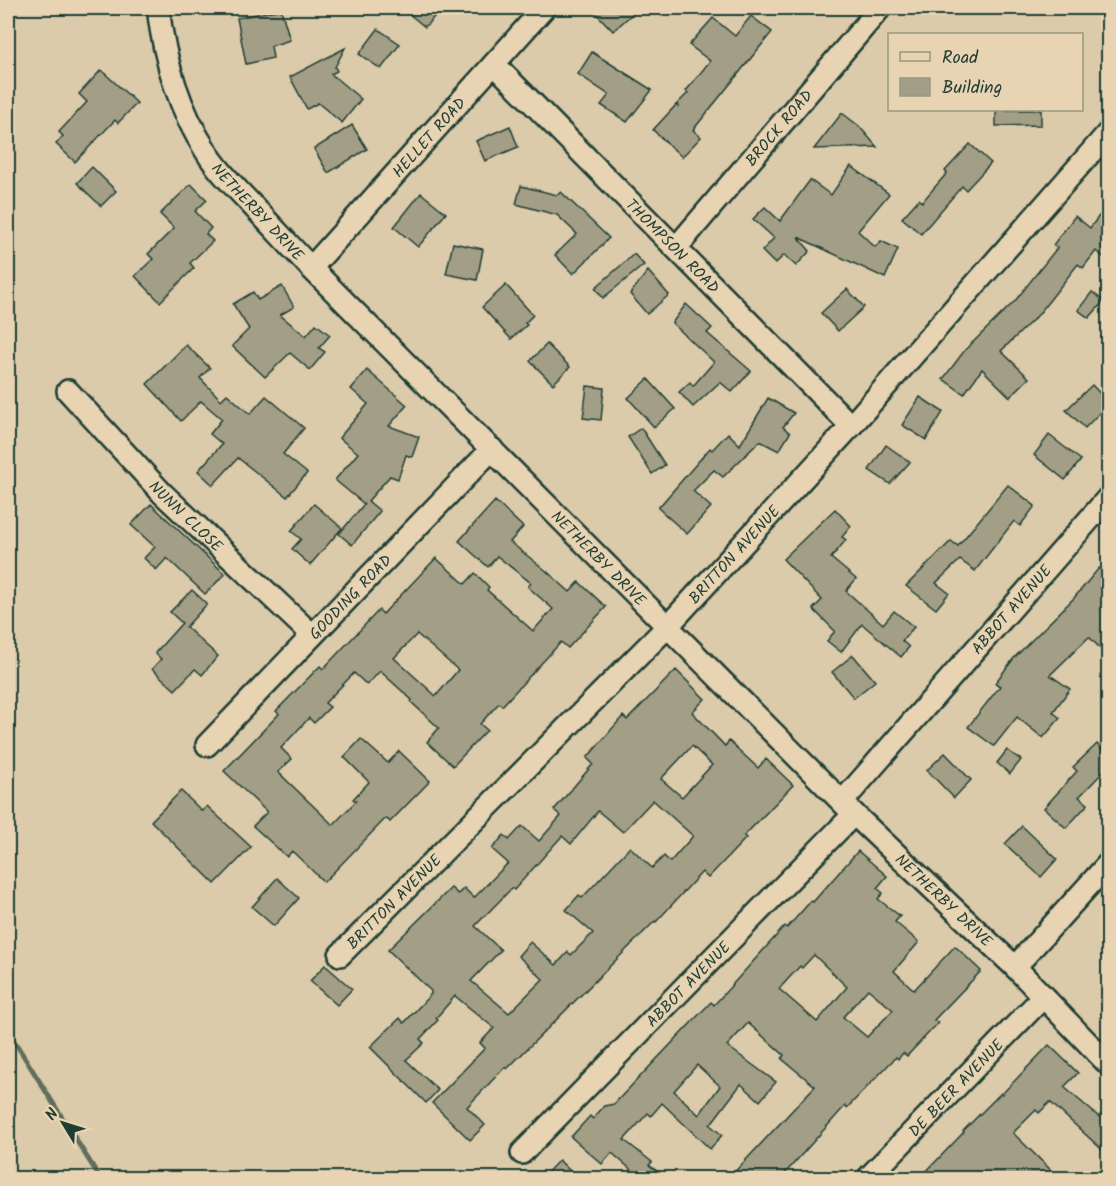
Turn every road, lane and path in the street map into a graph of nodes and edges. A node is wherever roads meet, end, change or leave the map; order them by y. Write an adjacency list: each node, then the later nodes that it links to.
1 (158, 8): 7 (street, NETHERBY DRIVE)
2 (544, 8): 4 (street, HELLET ROAD)
3 (880, 8): 6 (street, BROCK ROAD)
4 (494, 64): 6 (street, THOMPSON ROAD); 7 (street, HELLET ROAD)
5 (1108, 133): 9 (street, BRITTON AVENUE)
6 (676, 248): 9 (street, THOMPSON ROAD)
7 (311, 268): 10 (street, NETHERBY DRIVE)
8 (68, 391): 13 (street, NUNN CLOSE)
9 (851, 426): 12 (street, BRITTON AVENUE)
10 (492, 450): 12 (street, NETHERBY DRIVE); 13 (street, GOODING ROAD)
11 (1108, 498): 15 (street, ABBOT AVENUE)
12 (668, 626): 15 (street, NETHERBY DRIVE); 17 (street, BRITTON AVENUE)
13 (312, 635): 14 (street, GOODING ROAD)
14 (207, 746)
15 (848, 807): 18 (street, NETHERBY DRIVE); 21 (street, ABBOT AVENUE)
16 (1108, 864): 18 (street)
17 (340, 955)
18 (1015, 967): 19 (street, NETHERBY DRIVE)
19 (1044, 996): 20 (street, NETHERBY DRIVE); 22 (street, DE BEER AVENUE)
20 (1108, 1064)
21 (522, 1153)
22 (868, 1179)

